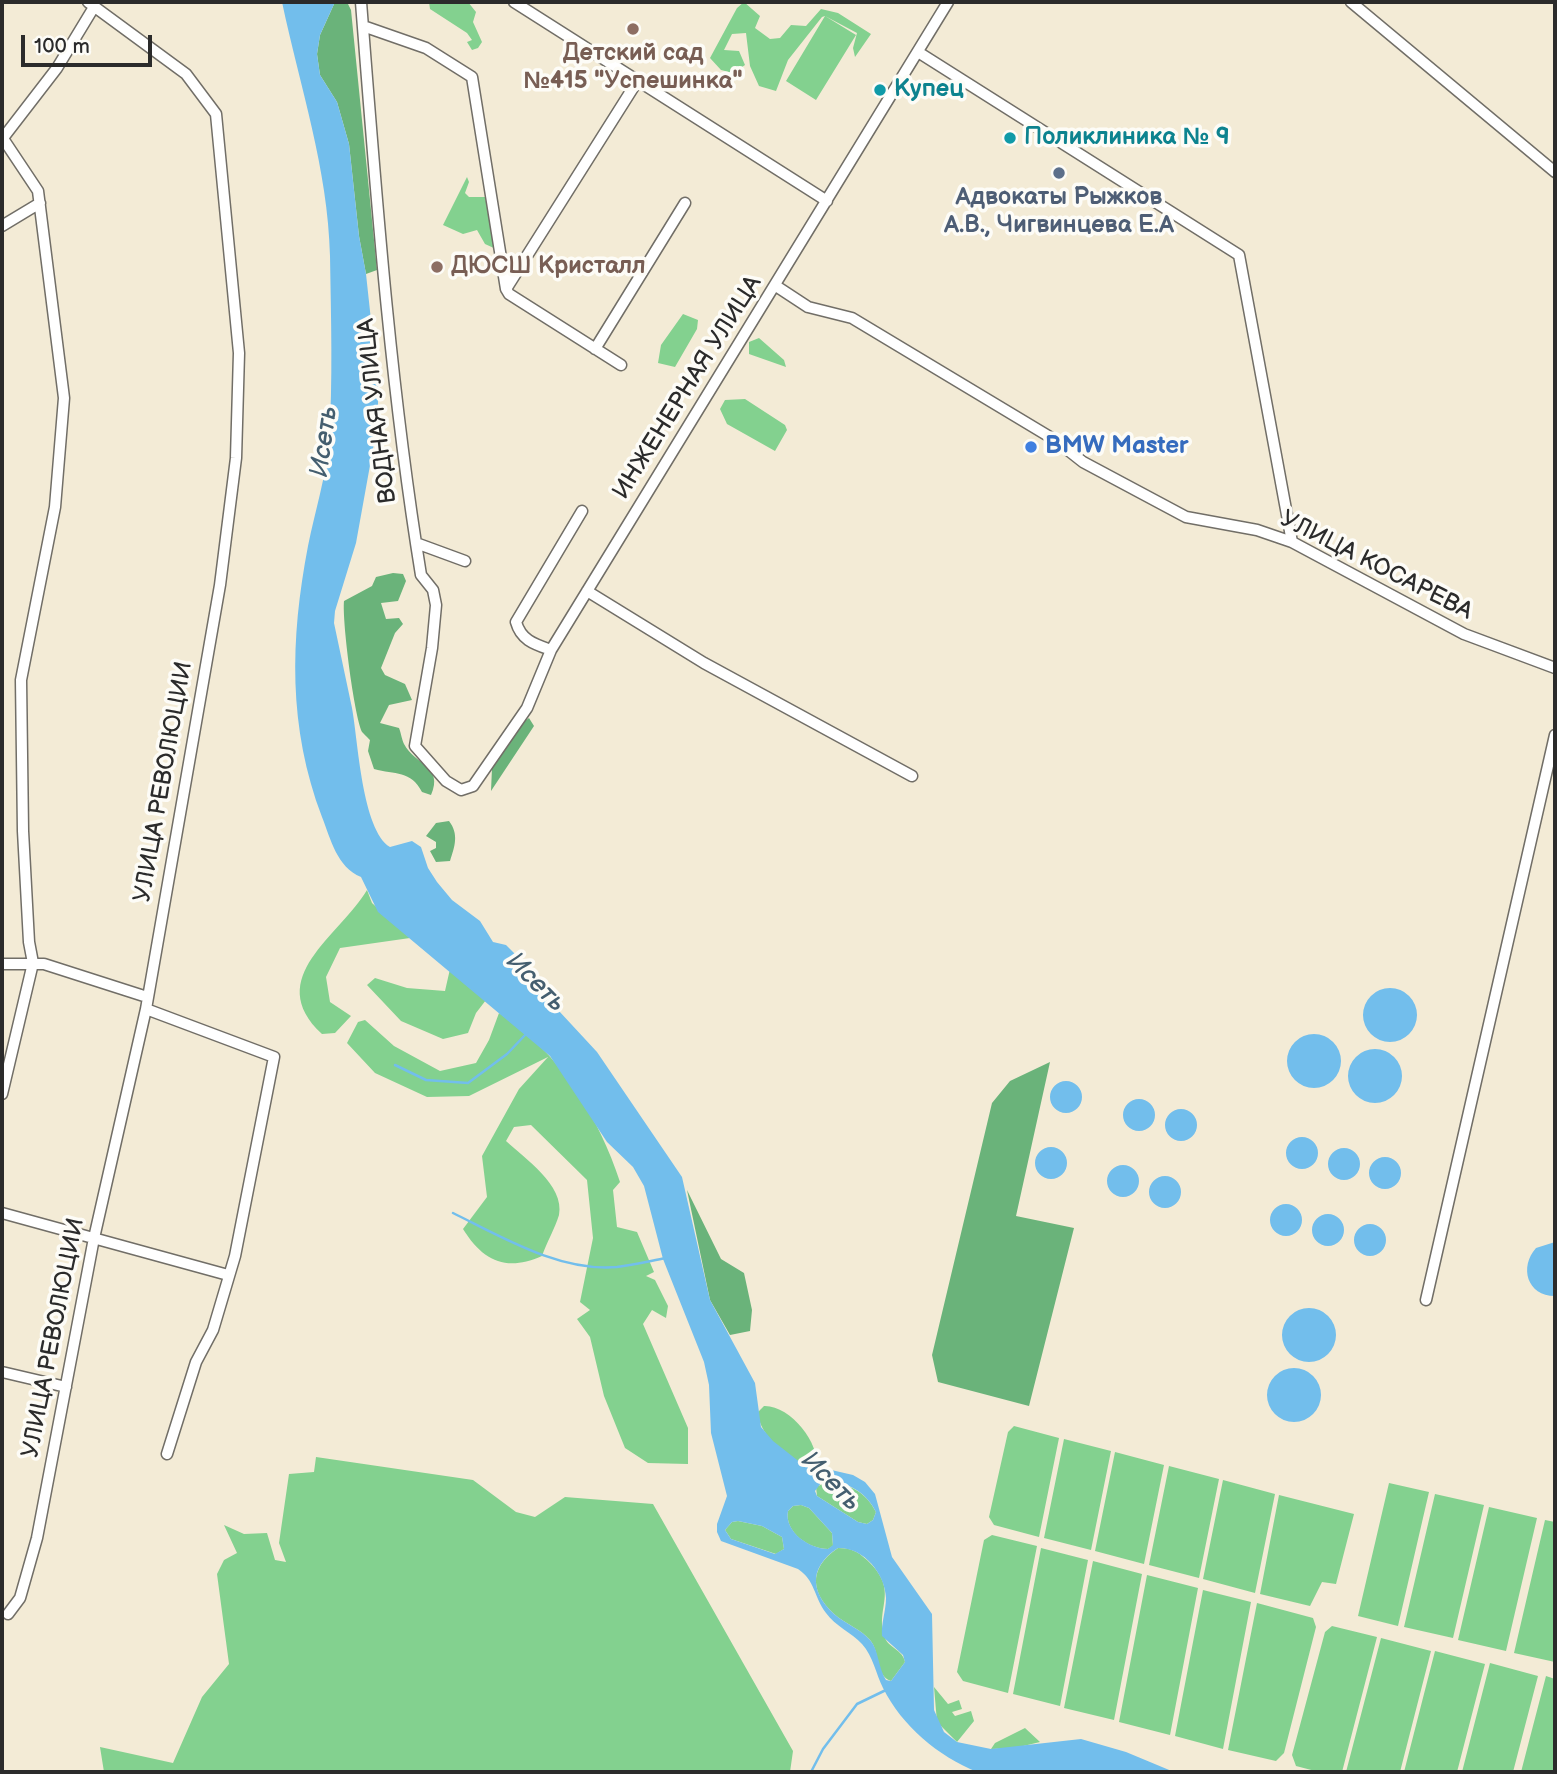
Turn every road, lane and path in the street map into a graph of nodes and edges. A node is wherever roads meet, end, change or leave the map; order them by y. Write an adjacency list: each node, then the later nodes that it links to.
1 (361, 2): 6 (street, ВОДНАЯ УЛИЦА)
2 (514, 2): 8 (street)
3 (948, 2): 7 (street, ИНЖЕНЕРНАЯ УЛИЦА)
4 (1351, 2): 10 (street)
5 (91, 4): 9 (street); 31 (street, УЛИЦА РЕВОЛЮЦИИ)
6 (363, 26): 16 (street); 21 (street, ВОДНАЯ УЛИЦА)
7 (918, 52): 11 (street, ИНЖЕНЕРНАЯ УЛИЦА); 20 (street)
8 (638, 80): 11 (street); 16 (street)
9 (2, 137): 12 (street)
10 (1555, 172)
11 (827, 201): 15 (street, ИНЖЕНЕРНАЯ УЛИЦА)
12 (40, 203): 14 (street); 29 (street)
13 (685, 203): 17 (street)
14 (2, 226)
15 (776, 286): 20 (street, УЛИЦА КОСАРЕВА); 23 (street, ИНЖЕНЕРНАЯ УЛИЦА)
16 (506, 289): 17 (street)
17 (595, 349): 18 (street)
18 (621, 365)
19 (582, 511): 24 (street)
20 (1292, 542): 25 (street, УЛИЦА КОСАРЕВА)
21 (416, 543): 22 (street); 28 (street, ВОДНАЯ УЛИЦА)
22 (465, 561)
23 (587, 591): 24 (street, ИНЖЕНЕРНАЯ УЛИЦА); 27 (street)
24 (551, 650): 28 (street, ИНЖЕНЕРНАЯ УЛИЦА)
25 (1555, 668)
26 (1555, 735): 37 (street)
27 (912, 776)
28 (461, 790)
29 (33, 963): 30 (street); 31 (street); 33 (street)
30 (2, 964)
31 (147, 997): 32 (street, УЛИЦА РЕВОЛЮЦИИ)
32 (146, 1009): 35 (street, УЛИЦА РЕВОЛЮЦИИ); 36 (street)
33 (2, 1094)
34 (2, 1213): 35 (street)
35 (94, 1238): 36 (street); 39 (street, УЛИЦА РЕВОЛЮЦИИ)
36 (228, 1275): 40 (street)
37 (1426, 1300)
38 (2, 1372): 39 (street)
39 (66, 1387): 41 (street, УЛИЦА РЕВОЛЮЦИИ)
40 (167, 1454)
41 (8, 1614)

